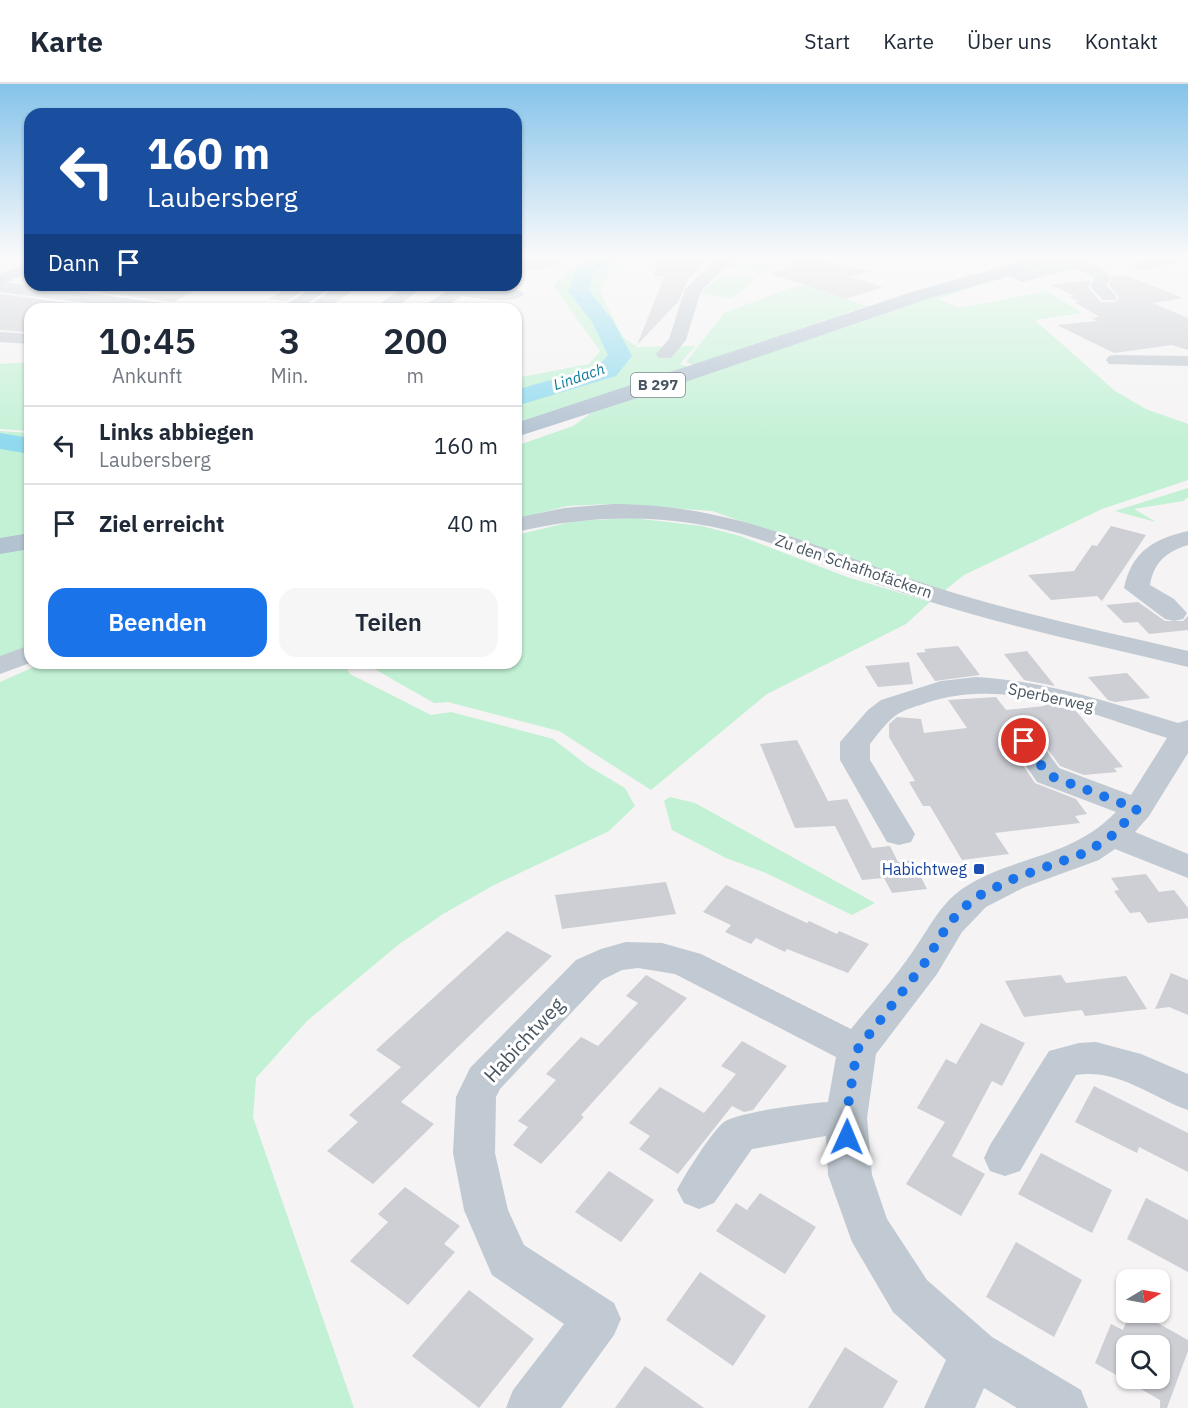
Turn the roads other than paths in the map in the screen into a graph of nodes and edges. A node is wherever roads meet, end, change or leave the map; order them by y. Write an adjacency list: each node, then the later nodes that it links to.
1 (684, 319): 5 (street)
2 (850, 319): 8 (main road, B 297)
3 (0, 337): 4 (street)
4 (24, 339)
5 (665, 354)
6 (1115, 360): 7 (street)
7 (1188, 361)
8 (522, 428)
9 (522, 524): 15 (street, Zu den Schafhofäckern)
10 (1188, 538): 13 (street)
11 (24, 542): 12 (main road)
12 (0, 546)
13 (1174, 613)
14 (24, 656): 16 (street)
15 (1188, 659)
16 (0, 666)
17 (1187, 732): 19 (street); 20 (street, Sperberweg)
18 (1024, 741): 19 (street)
19 (1125, 822): 21 (street); 22 (street)
20 (899, 834)
21 (1188, 867)
22 (857, 1050): 24 (street); 28 (street, Habichtweg)
23 (1188, 1093): 25 (street)
24 (846, 1118): 26 (street); 27 (street)
25 (1005, 1158)
26 (699, 1190)
27 (975, 1354): 29 (street); 30 (street)
28 (531, 1408)
29 (949, 1408)
30 (1063, 1408)

